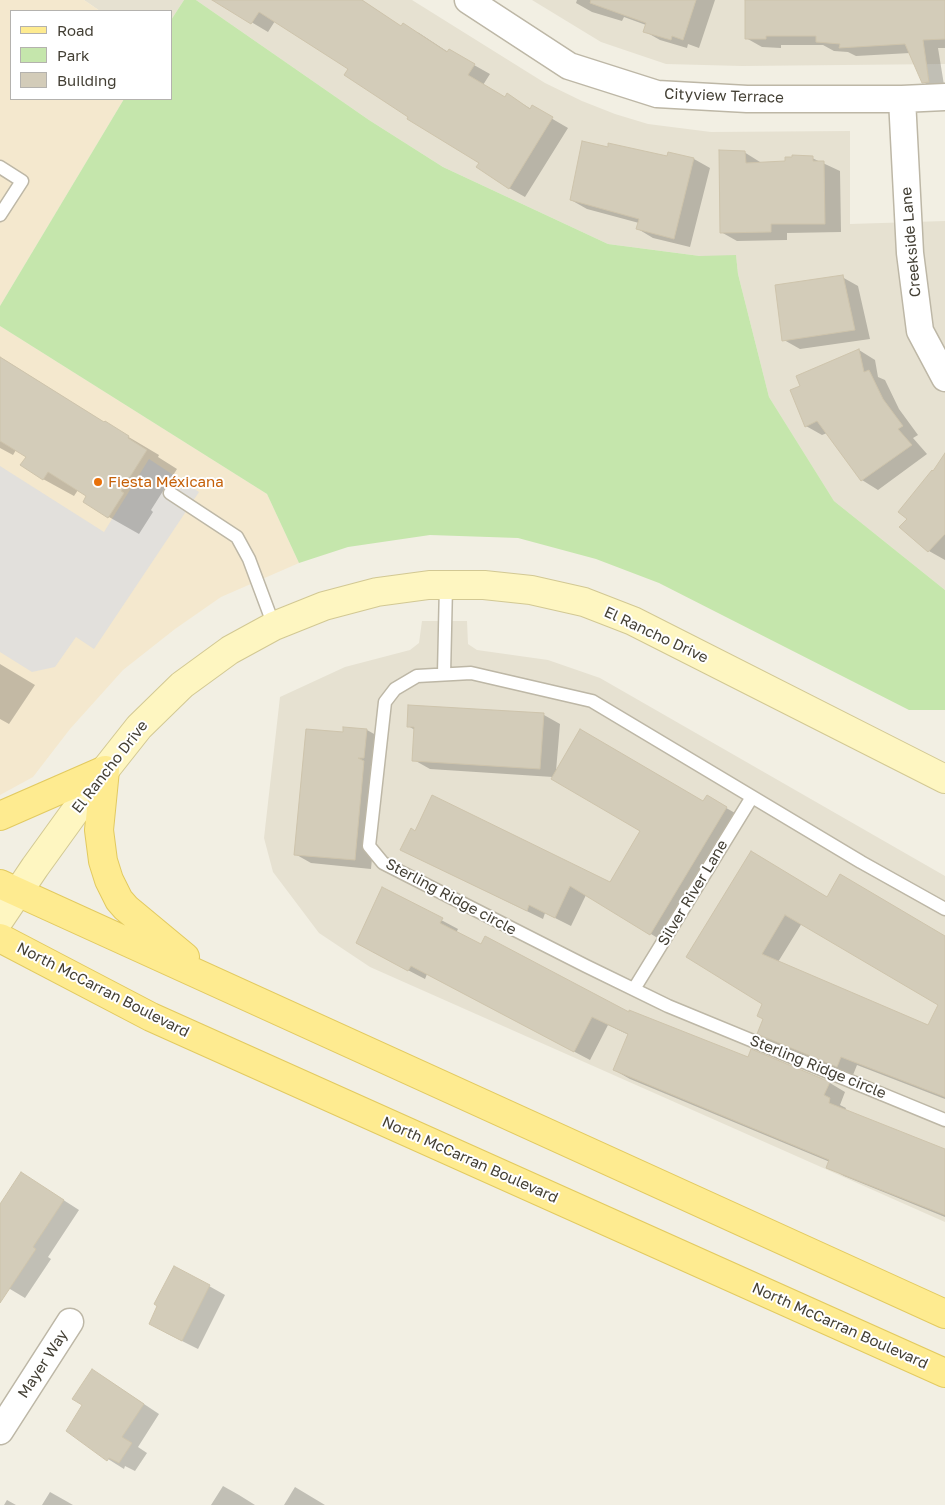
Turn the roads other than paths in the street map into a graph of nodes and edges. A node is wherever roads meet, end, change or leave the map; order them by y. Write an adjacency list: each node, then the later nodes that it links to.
1 (468, 0): 3 (street, Cityview Terrace)
2 (945, 97): 3 (street, Cityview Terrace)
3 (902, 99): 6 (street, Creekside Lane)
4 (0, 167): 5 (lane)
5 (0, 215)
6 (945, 378)
7 (170, 493): 9 (lane)
8 (446, 585): 9 (main road, El Rancho Drive); 10 (lane); 12 (main road, El Rancho Drive)
9 (274, 626): 11 (main road, El Rancho Drive)
10 (444, 674): 13 (lane, Sterling Ridge circle); 20 (lane, Sterling Ridge circle)
11 (105, 770): 14 (main road); 15 (main road, El Rancho Drive); 19 (main road)
12 (945, 779)
13 (752, 796): 16 (lane, Sterling Ridge circle); 20 (lane, Silver River Lane)
14 (0, 816)
15 (9, 888): 17 (main road, El Rancho Drive); 19 (main road)
16 (945, 909)
17 (0, 919)
18 (0, 938): 24 (main road, North McCarran Boulevard)
19 (213, 981): 22 (main road)
20 (634, 989): 21 (lane, Sterling Ridge circle)
21 (945, 1120)
22 (945, 1314)
23 (70, 1322): 25 (street, Mayer Way)
24 (945, 1373)
25 (0, 1431)

